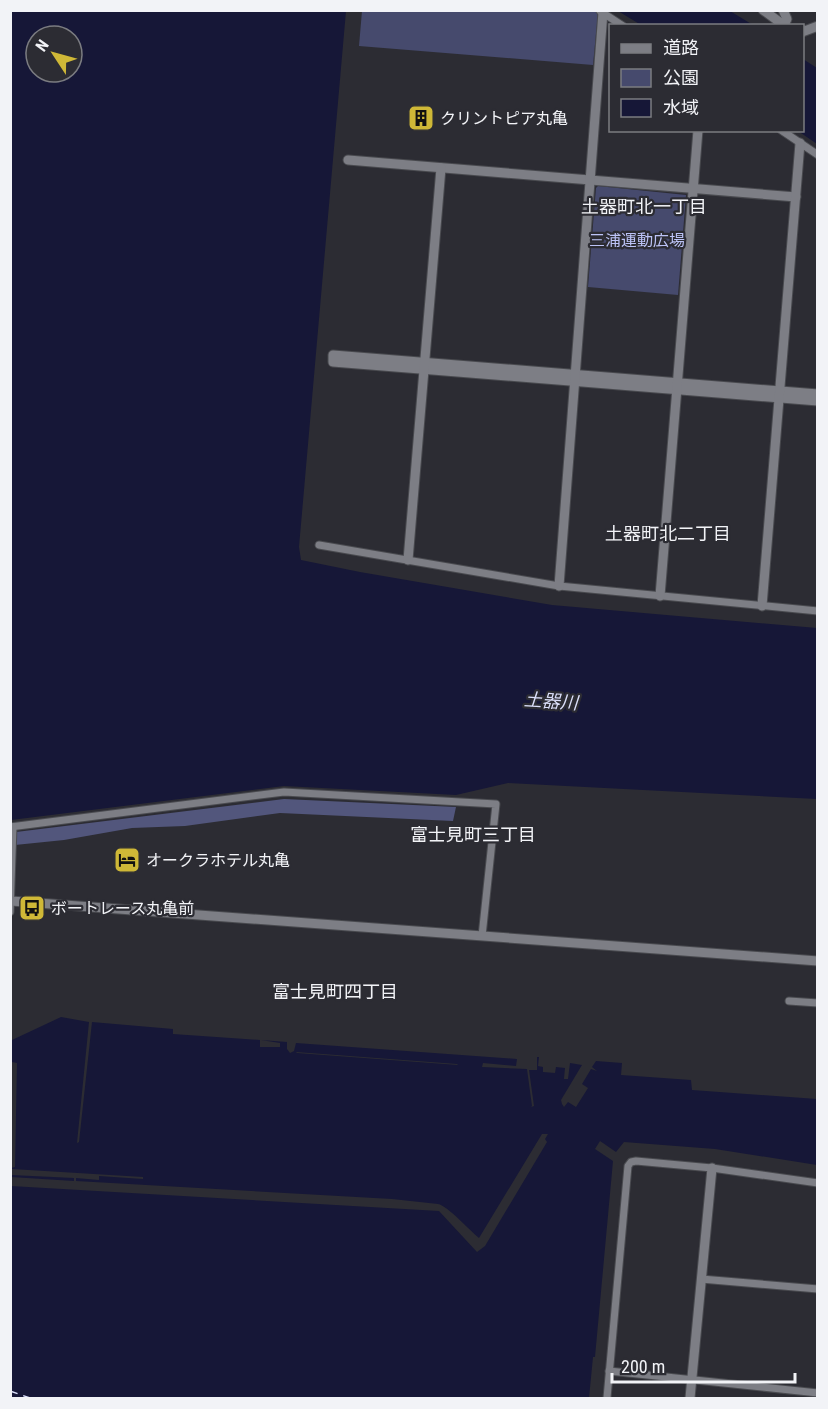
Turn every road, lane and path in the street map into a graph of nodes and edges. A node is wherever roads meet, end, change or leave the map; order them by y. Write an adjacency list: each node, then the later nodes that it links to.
1 (763, 10): 5 (street)
2 (783, 10): 6 (street)
3 (601, 11): 4 (street); 13 (street)
4 (620, 24)
5 (783, 24)
6 (784, 24)
7 (698, 132): 14 (street)
8 (784, 132): 9 (street)
9 (800, 143): 10 (street); 15 (street)
10 (818, 155)
11 (348, 160): 12 (street)
12 (441, 168): 13 (street); 16 (street)
13 (590, 180): 14 (street); 17 (street)
14 (694, 189): 15 (street); 18 (street)
15 (796, 197): 19 (street)
16 (425, 366): 16 (street); 17 (street); 23 (street)
17 (574, 378): 18 (street); 24 (street)
18 (677, 387): 19 (street); 25 (street)
19 (781, 394): 20 (street); 21 (street); 26 (street)
20 (818, 394)
21 (818, 401)
22 (319, 545): 23 (street)
23 (408, 560): 24 (street)
24 (559, 586): 25 (street)
25 (660, 596): 26 (street)
26 (762, 606): 27 (street)
27 (818, 611)
28 (12, 827): 29 (street); 32 (street)
29 (11, 867): 30 (street)
30 (11, 901): 31 (street); 32 (street)
31 (10, 912)
32 (482, 936): 33 (street)
33 (818, 961)
34 (789, 1001): 35 (street)
35 (818, 1003)
36 (712, 1168): 37 (street); 38 (street); 40 (street)
37 (818, 1183)
38 (701, 1279): 39 (street); 41 (street)
39 (818, 1289)
40 (609, 1371): 41 (street); 43 (street)
41 (691, 1379): 42 (street); 44 (street)
42 (818, 1393)
43 (606, 1398)
44 (690, 1398)

